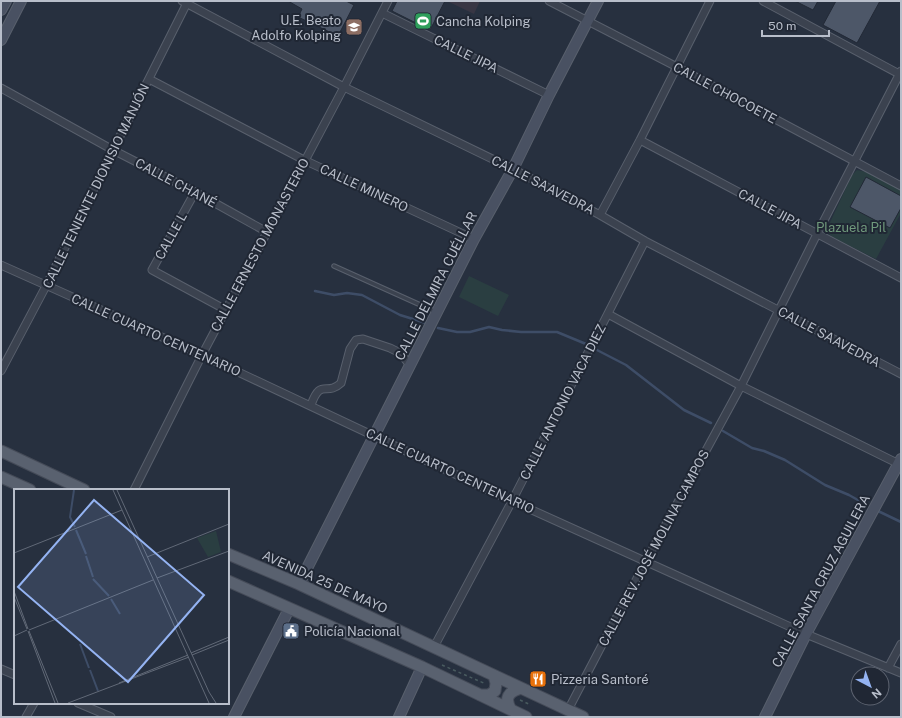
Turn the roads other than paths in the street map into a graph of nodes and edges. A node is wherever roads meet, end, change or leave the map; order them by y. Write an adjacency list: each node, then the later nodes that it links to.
1 (6, 1): 9 (main road)
2 (21, 1): 12 (main road)
3 (388, 1): 10 (street, CALLE ERNESTO MONASTERIO)
4 (549, 1): 11 (street, CALLE CHOCOETE)
5 (598, 1): 11 (main road, CALLE DELMIRA CUÉLLAR)
6 (710, 1): 13 (street)
7 (763, 1): 14 (street)
8 (186, 2): 15 (street, CALLE TENIENTE DIONISIO MANJÓN); 16 (street, CALLE SAAVEDRA)
9 (1, 10)
10 (382, 13): 16 (street, CALLE ERNESTO MONASTERIO); 18 (street, CALLE JIPA)
11 (588, 20): 13 (street, CALLE CHOCOETE); 18 (main road, CALLE DELMIRA CUÉLLAR)
12 (1, 40)
13 (677, 67): 19 (street); 22 (street, CALLE CHOCOETE)
14 (900, 74): 22 (street, CALLE REV. JOSÉ MOLINA CAMPOS)
15 (149, 79): 20 (street, CALLE TENIENTE DIONISIO MANJÓN); 21 (street, CALLE MINERO)
16 (344, 87): 21 (street, CALLE ERNESTO MONASTERIO); 23 (street, CALLE SAAVEDRA)
17 (1, 88): 20 (street, CALLE CHANÉ)
18 (549, 95): 23 (main road, CALLE DELMIRA CUÉLLAR)
19 (640, 140): 26 (street); 28 (street, CALLE JIPA)
20 (113, 150): 25 (street, CALLE CHANÉ); 34 (street, CALLE TENIENTE DIONISIO MANJÓN)
21 (304, 160): 27 (street, CALLE ERNESTO MONASTERIO); 29 (street, CALLE MINERO)
22 (854, 162): 24 (street, CALLE CHOCOETE); 28 (street, CALLE REV. JOSÉ MOLINA CAMPOS)
23 (513, 169): 26 (street, CALLE SAAVEDRA); 29 (main road, CALLE DELMIRA CUÉLLAR)
24 (901, 186)
25 (195, 192): 27 (street, CALLE CHANÉ); 35 (street, CALLE L)
26 (600, 215): 30 (street, CALLE SAAVEDRA)
27 (267, 232): 35 (street, CALLE ERNESTO MONASTERIO)
28 (817, 234): 33 (street, CALLE JIPA); 36 (street, CALLE REV. JOSÉ MOLINA CAMPOS)
29 (474, 239): 37 (main road, CALLE DELMIRA CUÉLLAR)
30 (645, 240): 36 (street, CALLE SAAVEDRA); 38 (street, CALLE ANTONIO VACA DIEZ)
31 (1, 265): 34 (street, CALLE CUARTO CENTENARIO)
32 (334, 266): 37 (lane)
33 (901, 278)
34 (46, 286): 39 (street, CALLE CUARTO CENTENARIO); 41 (street, CALLE TENIENTE DIONISIO MANJÓN)
35 (226, 310): 39 (street, CALLE ERNESTO MONASTERIO)
36 (778, 310): 42 (street, CALLE SAAVEDRA); 43 (street, CALLE REV. JOSÉ MOLINA CAMPOS)
37 (437, 312): 40 (main road, CALLE DELMIRA CUÉLLAR)
38 (608, 314): 43 (street); 52 (street, CALLE ANTONIO VACA DIEZ)
39 (202, 355): 44 (street, CALLE CUARTO CENTENARIO); 51 (street, CALLE ERNESTO MONASTERIO)
40 (410, 365): 44 (street); 45 (main road, CALLE DELMIRA CUÉLLAR)
41 (1, 371)
42 (901, 374)
43 (742, 386): 47 (street); 56 (street, CALLE REV. JOSÉ MOLINA CAMPOS)
44 (311, 405): 45 (street, CALLE CUARTO CENTENARIO)
45 (374, 435): 52 (street, CALLE CUARTO CENTENARIO); 58 (main road, CALLE DELMIRA CUÉLLAR)
46 (1, 452): 50 (main road)
47 (900, 463): 60 (main road, CALLE SANTA CRUZ AGUILERA)
48 (1, 477): 49 (main road)
49 (28, 489)
50 (82, 489)
51 (135, 489)
52 (512, 501): 56 (street, CALLE CUARTO CENTENARIO); 62 (street, CALLE ANTONIO VACA DIEZ)
53 (229, 554): 54 (main road, AVENIDA 25 DE MAYO)
54 (242, 559): 55 (main road); 58 (main road, AVENIDA 25 DE MAYO)
55 (229, 561)
56 (646, 561): 60 (street, CALLE CUARTO CENTENARIO); 76 (street, CALLE REV. JOSÉ MOLINA CAMPOS)
57 (229, 581): 59 (main road)
58 (299, 584): 62 (main road, AVENIDA 25 DE MAYO)
59 (289, 609): 65 (main road); 79 (main road)
60 (806, 634): 63 (street, CALLE CUARTO CENTENARIO); 83 (main road, CALLE SANTA CRUZ AGUILERA)
61 (901, 644): 64 (street)
62 (434, 647): 70 (main road, AVENIDA 25 DE MAYO)
63 (883, 666)
64 (889, 666)
65 (422, 668): 72 (main road); 80 (main road)
66 (1, 669): 69 (street)
67 (890, 669): 68 (street, CALLE CUARTO CENTENARIO)
68 (901, 673)
69 (14, 675)
70 (494, 676): 71 (main road, AVENIDA 25 DE MAYO); 72 (main road)
71 (521, 688): 75 (main road); 76 (main road, AVENIDA 25 DE MAYO)
72 (480, 695): 75 (main road)
73 (33, 704): 77 (street)
74 (80, 704): 78 (street)
75 (511, 710): 81 (main road)
76 (568, 710): 82 (main road, AVENIDA 25 DE MAYO)
77 (26, 717)
78 (111, 717)
79 (234, 717)
80 (399, 717)
81 (526, 717)
82 (583, 717)
83 (765, 717)

